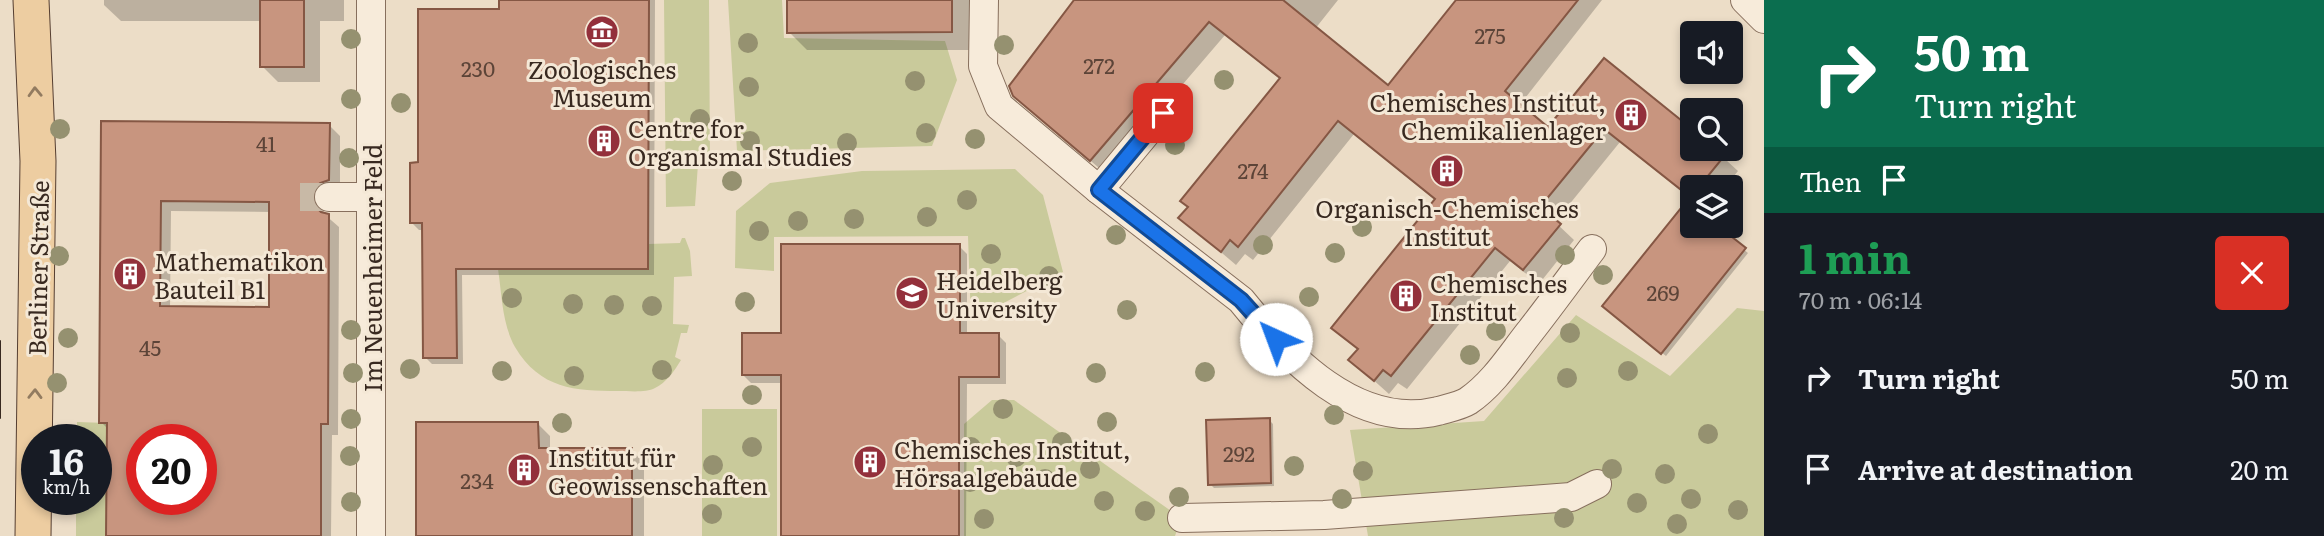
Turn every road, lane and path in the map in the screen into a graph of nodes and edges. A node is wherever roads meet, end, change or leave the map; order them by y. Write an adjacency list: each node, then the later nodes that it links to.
1 (31, 0): 13 (main road, Berliner Straße, one-way to 1)
2 (371, 0): 9 (street, Im Neuenheimer Feld)
3 (984, 0): 7 (street)
4 (1745, 0): 5 (street)
5 (1764, 19)
6 (1163, 113): 7 (street)
7 (1099, 190): 10 (street)
8 (329, 197): 9 (street)
9 (371, 197): 14 (street, Im Neuenheimer Feld)
10 (1592, 249)
11 (1597, 484): 12 (street)
12 (1182, 518)
13 (33, 536)
14 (371, 536)

